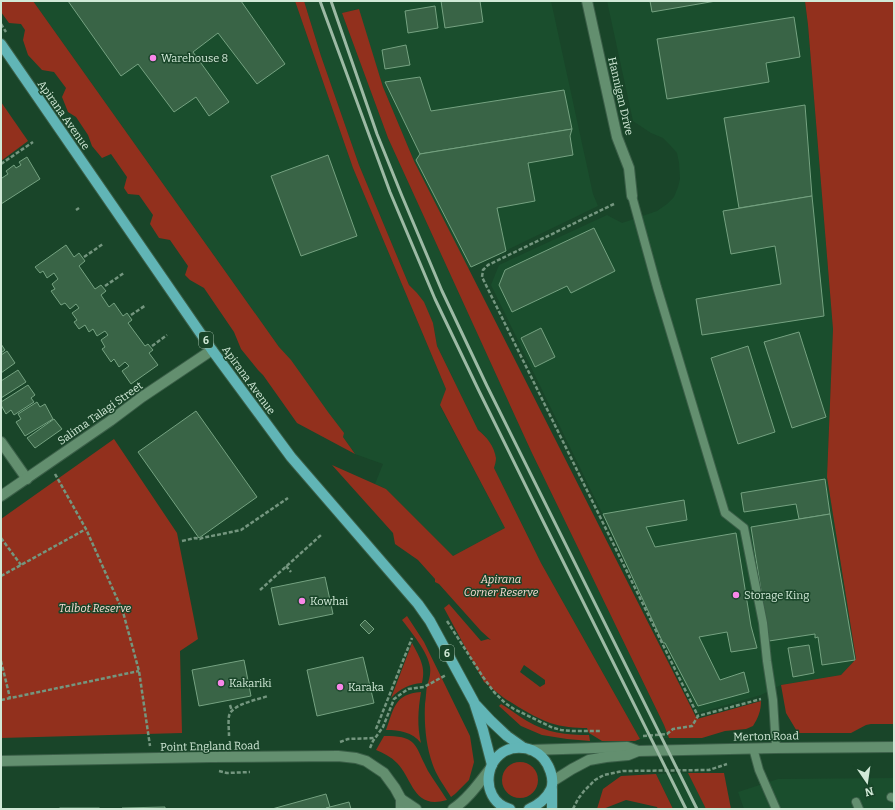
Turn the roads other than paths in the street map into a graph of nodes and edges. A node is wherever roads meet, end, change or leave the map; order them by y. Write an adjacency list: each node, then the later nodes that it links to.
1 (587, 1): 3 (street, Hannigan Drive)
2 (1, 44): 4 (main road, Apirana Avenue / 6)
3 (632, 196): 11 (lane)
4 (212, 350): 6 (street, Salima Talagi Street); 8 (main road, Apirana Avenue / 6)
5 (1, 442): 6 (street)
6 (26, 479): 7 (street, Salima Talagi Street)
7 (1, 496)
8 (474, 702): 12 (main road, Apirana Avenue / 6); 15 (main road, Apirana Avenue / 6)
9 (894, 747): 11 (street, Merton Road)
10 (754, 748): 11 (street, Merton Road); 13 (street, Merton Road); 23 (lane)
11 (776, 748)
12 (527, 749): 13 (street, Merton Road); 15 (main road); 16 (main road, 6)
13 (638, 751): 16 (street, Merton Road)
14 (1, 761): 17 (street, Point England Road)
15 (491, 767): 18 (main road, 6); 20 (street)
16 (552, 785): 21 (main road); 22 (main road, 6)
17 (401, 804): 19 (street, Point England Road)
18 (505, 808)
19 (416, 809)
20 (453, 809)
21 (529, 809)
22 (552, 809)
23 (776, 809)

